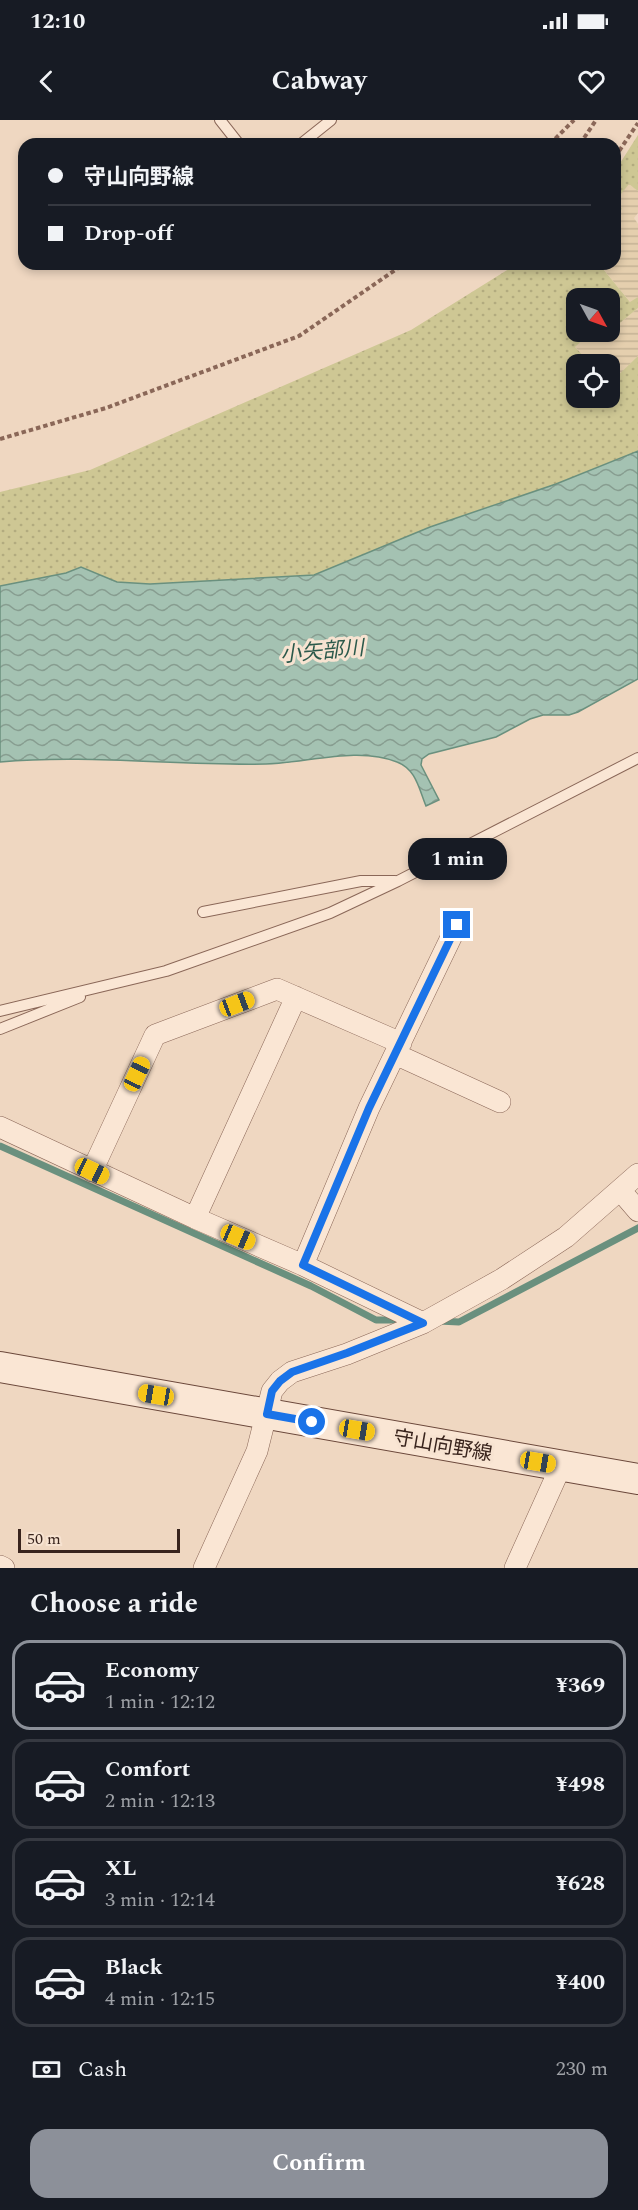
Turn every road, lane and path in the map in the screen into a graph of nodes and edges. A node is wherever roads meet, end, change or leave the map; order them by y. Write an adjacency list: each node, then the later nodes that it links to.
1 (220, 120): 6 (lane)
2 (331, 120): 7 (lane)
3 (574, 120): 8 (path)
4 (596, 120): 9 (path)
5 (638, 123): 10 (path)
6 (234, 138)
7 (308, 138)
8 (556, 138)
9 (583, 138)
10 (621, 148)
11 (395, 270): 12 (path)
12 (0, 439)
13 (638, 758): 14 (lane)
14 (398, 881): 15 (lane); 17 (lane)
15 (203, 912)
16 (457, 925): 21 (street)
17 (114, 984): 19 (lane); 20 (lane)
18 (296, 997): 21 (street); 24 (street); 28 (street)
19 (0, 1011)
20 (0, 1029)
21 (398, 1048): 22 (street); 29 (street)
22 (500, 1102)
23 (1, 1132): 24 (street)
24 (92, 1171): 28 (street)
25 (638, 1174): 26 (street)
26 (620, 1190): 27 (street); 30 (street)
27 (638, 1211)
28 (195, 1218): 29 (street)
29 (303, 1265): 30 (street)
30 (423, 1323): 32 (street)
31 (0, 1367): 32 (main road, 守山向野線)
32 (267, 1414): 33 (main road, 守山向野線); 37 (street)
33 (561, 1466): 34 (main road, 守山向野線); 38 (street)
34 (638, 1479)
35 (0, 1566): 36 (street)
36 (4, 1568)
37 (204, 1568)
38 (515, 1568)

